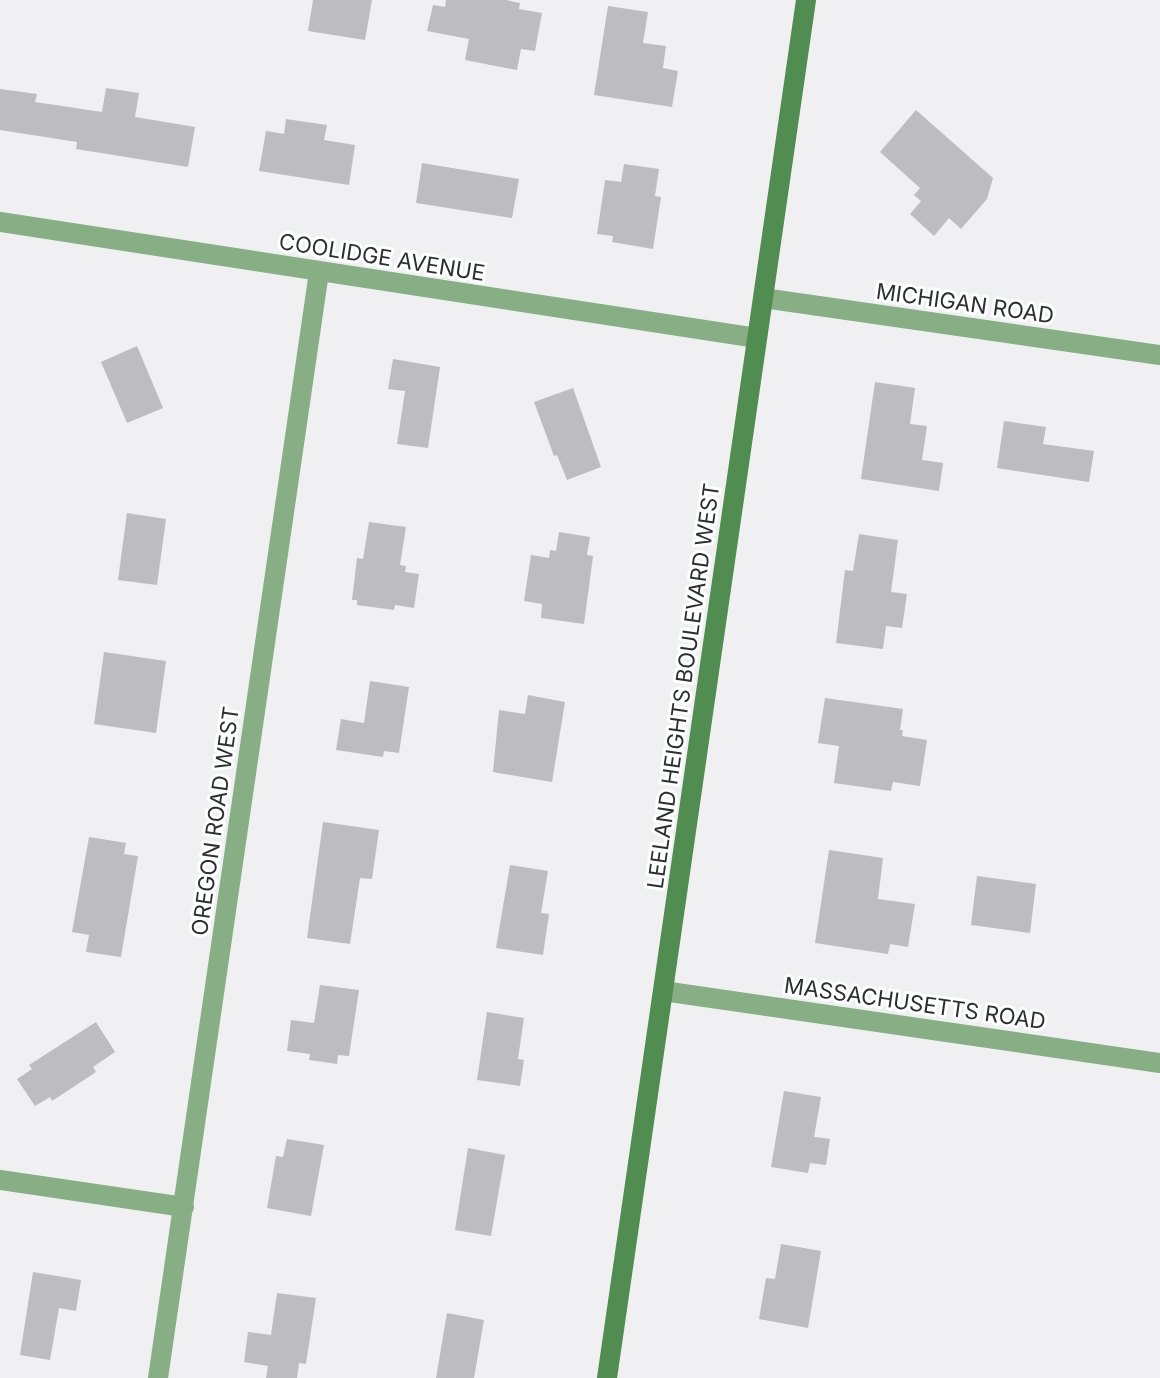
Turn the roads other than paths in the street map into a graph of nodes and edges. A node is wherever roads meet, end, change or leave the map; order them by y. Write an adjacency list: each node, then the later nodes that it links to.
1 (806, 0): 4 (main road, LEELAND HEIGHTS BOULEVARD WEST)
2 (0, 222): 3 (street, COOLIDGE AVENUE)
3 (319, 272): 5 (street, COOLIDGE AVENUE); 10 (street, OREGON ROAD WEST)
4 (763, 298): 5 (main road, LEELAND HEIGHTS BOULEVARD WEST); 6 (street, MICHIGAN ROAD)
5 (757, 338): 7 (main road, LEELAND HEIGHTS BOULEVARD WEST)
6 (1160, 355)
7 (663, 991): 8 (street, MASSACHUSETTS ROAD); 12 (main road, LEELAND HEIGHTS BOULEVARD WEST)
8 (1160, 1063)
9 (0, 1180): 10 (street)
10 (184, 1207): 11 (street, OREGON ROAD WEST)
11 (158, 1378)
12 (607, 1378)

